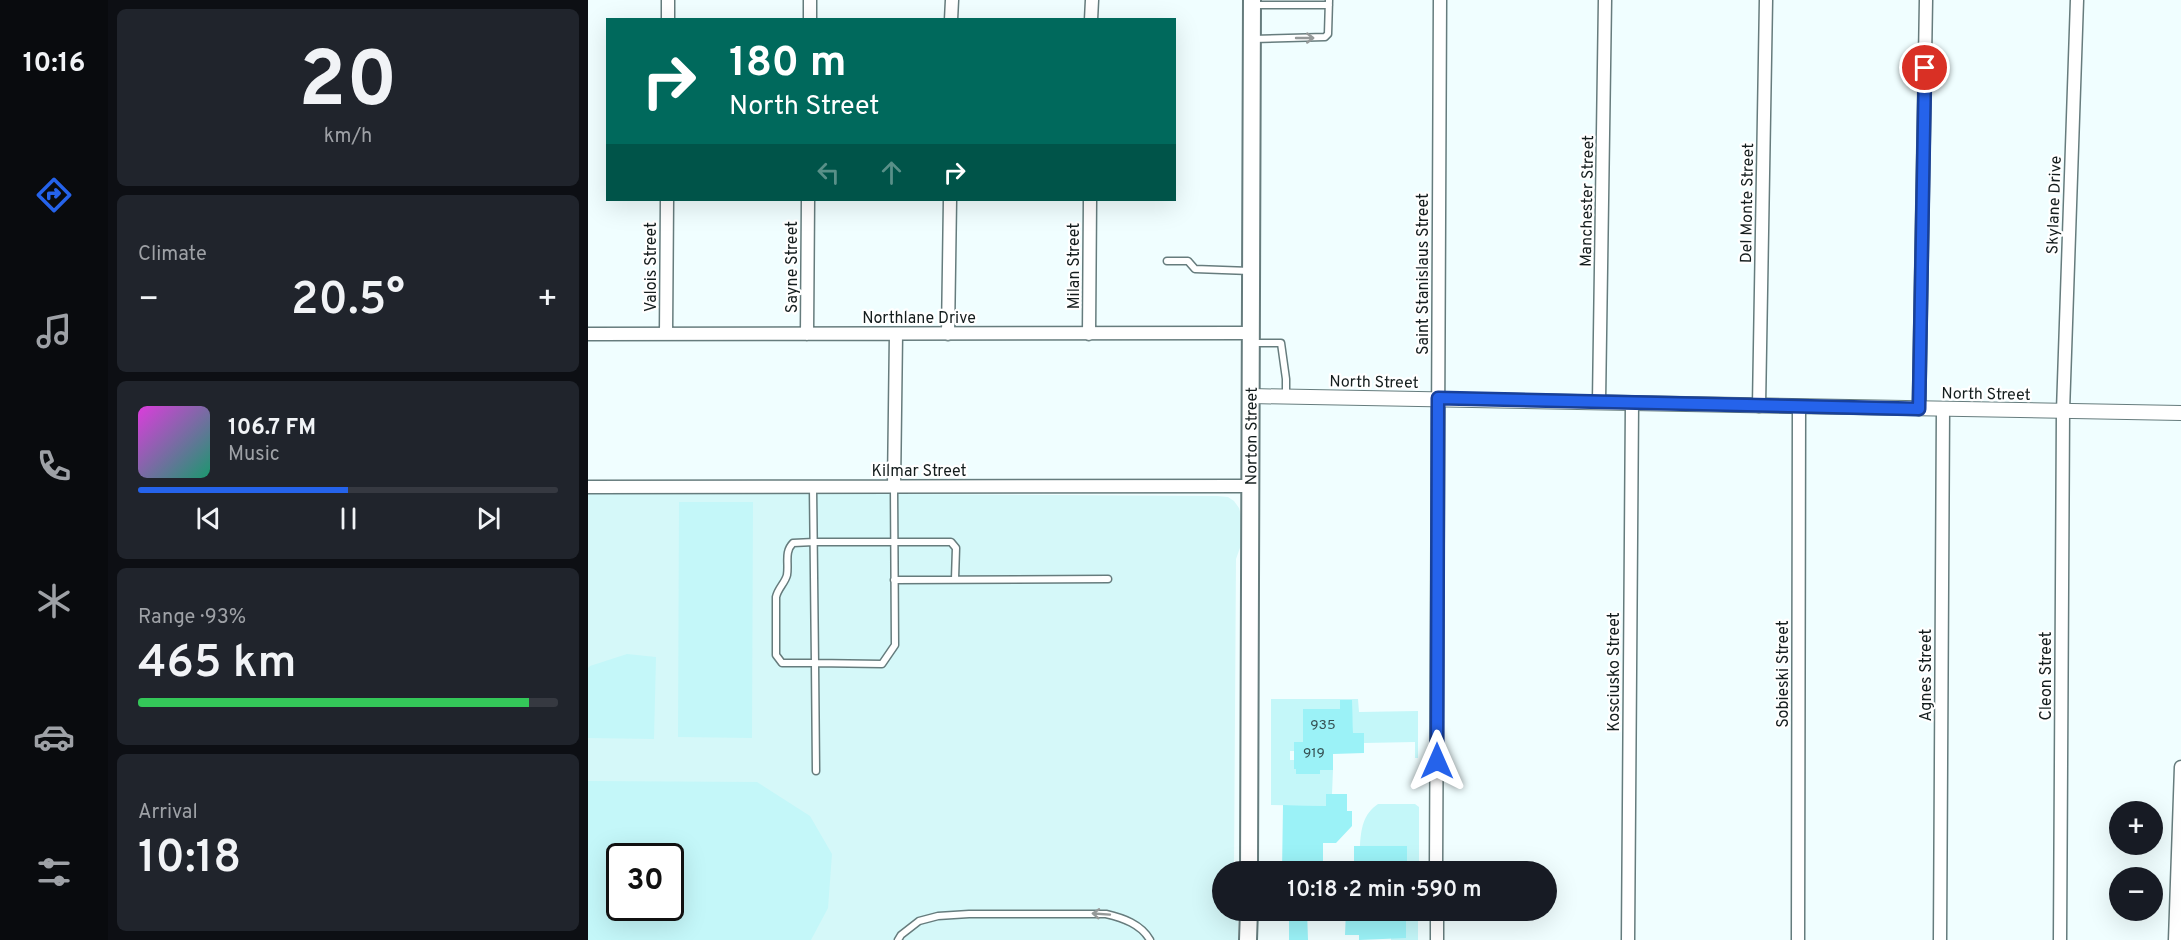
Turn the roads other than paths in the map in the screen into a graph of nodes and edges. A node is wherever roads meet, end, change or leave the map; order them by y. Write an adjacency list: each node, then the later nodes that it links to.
1 (668, 0): 12 (street)
2 (810, 0): 13 (street)
3 (951, 0): 14 (street)
4 (1092, 0): 15 (street)
5 (1440, 0): 32 (street, Saint Stanislaus Street)
6 (1605, 0): 33 (street, Manchester Street)
7 (1766, 0): 35 (street, Del Monte Street)
8 (1926, 0): 37 (street)
9 (2076, 0): 39 (street, Skylane Drive)
10 (1252, 2): 11 (lane); 16 (main road, Norton Street)
11 (1329, 3): 16 (lane, one-way to 11)
12 (668, 18)
13 (810, 18)
14 (951, 18)
15 (1091, 18)
16 (1252, 39): 22 (main road, Norton Street)
17 (667, 201): 24 (street, Valois Street)
18 (808, 201): 25 (street, Sayne Street)
19 (950, 201): 27 (street)
20 (1090, 201): 28 (street, Milan Street)
21 (1167, 261): 22 (lane)
22 (1251, 271): 29 (main road, Norton Street)
23 (588, 334): 24 (street, Northlane Drive)
24 (666, 334): 25 (street, Northlane Drive)
25 (807, 334): 26 (street, Northlane Drive)
26 (896, 334): 27 (street, Northlane Drive); 41 (street)
27 (948, 334): 28 (street, Northlane Drive)
28 (1089, 334): 29 (street, Northlane Drive)
29 (1250, 338): 30 (main road, Norton Street); 31 (lane)
30 (1251, 396): 31 (street, North Street); 42 (main road, Norton Street)
31 (1286, 397): 32 (street, North Street)
32 (1438, 398): 33 (street, North Street); 54 (street, Saint Stanislaus Street)
33 (1599, 402): 34 (street, North Street)
34 (1632, 403): 35 (street, North Street); 61 (street, Kosciusko Street)
35 (1759, 406): 36 (street, North Street)
36 (1799, 407): 37 (street, North Street); 62 (street, Sobieski Street)
37 (1919, 409): 38 (street, North Street)
38 (1943, 409): 39 (street, North Street); 63 (street, Agnes Street)
39 (2063, 411): 40 (street, North Street); 64 (street, Cleon Street)
40 (2181, 413)
41 (894, 486): 42 (street, Kilmar Street); 44 (street, Kilmar Street); 46 (lane)
42 (1250, 486): 53 (main road, Norton Street)
43 (588, 487): 44 (street, Kilmar Street)
44 (813, 487): 45 (lane)
45 (814, 542): 46 (lane); 50 (lane); 50 (lane)
46 (894, 542): 47 (lane); 49 (lane)
47 (955, 579): 48 (lane); 49 (lane)
48 (1108, 579)
49 (894, 580): 50 (lane)
50 (814, 663): 52 (lane)
51 (2181, 767): 65 (street)
52 (816, 771)
53 (1249, 861)
54 (1437, 861)
55 (1249, 921): 59 (main road)
56 (1437, 921): 60 (street)
57 (898, 940): 58 (lane, one-way to 57)
58 (1150, 940)
59 (1248, 940)
60 (1437, 940)
61 (1628, 940)
62 (1798, 940)
63 (1940, 940)
64 (2060, 940)
65 (2175, 940)

